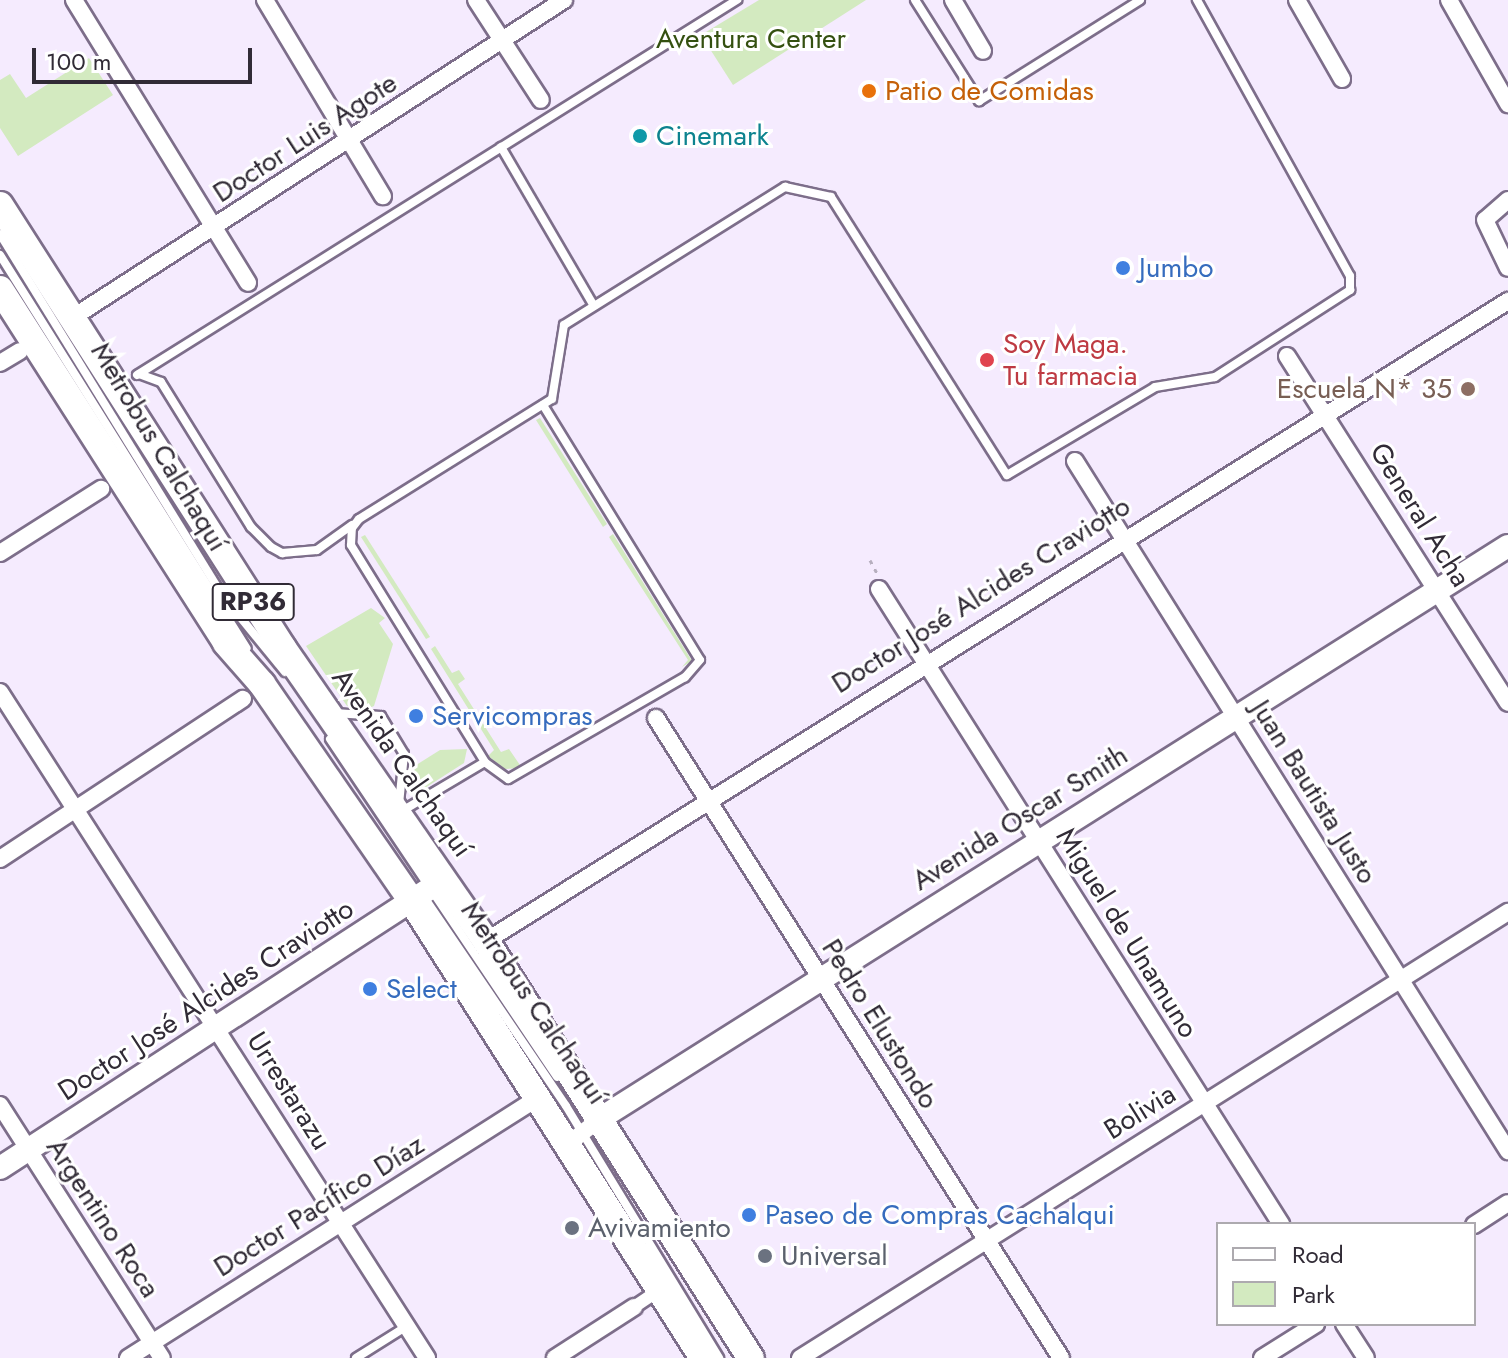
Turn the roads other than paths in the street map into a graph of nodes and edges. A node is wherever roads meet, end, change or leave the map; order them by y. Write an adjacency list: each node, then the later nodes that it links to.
1 (74, 0): 22 (street)
2 (265, 0): 17 (street)
3 (476, 0): 12 (street)
4 (564, 0): 12 (street, Doctor Luis Agote)
5 (737, 0): 18 (lane)
6 (915, 0): 8 (lane)
7 (953, 0): 13 (street)
8 (1140, 0)
9 (1197, 0): 29 (lane)
10 (1297, 0): 14 (street)
11 (1449, 0): 16 (street)
12 (503, 41): 15 (street); 17 (street, Doctor Luis Agote)
13 (983, 51)
14 (1342, 79)
15 (541, 100)
16 (1508, 104)
17 (350, 140): 19 (street); 22 (street, Doctor Luis Agote)
18 (501, 147): 29 (lane); 38 (lane)
19 (383, 196)
20 (1508, 200): 25 (street)
21 (0, 205): 30 (main road, Avenida Calchaquí / RP36)
22 (215, 226): 26 (street); 30 (street, Doctor Luis Agote)
23 (0, 234): 49 (lane, Metrobus Calchaquí)
24 (0, 255): 55 (lane, Metrobus Calchaquí)
25 (1508, 268)
26 (248, 283)
27 (0, 289): 31 (main road, Avenida Calchaquí / RP36)
28 (1508, 301): 35 (street, Doctor José Alcides Craviotto)
29 (594, 306): 34 (lane)
30 (72, 318): 49 (main road, Avenida Calchaquí / RP36)
31 (28, 346): 33 (street); 37 (main road, Avenida Calchaquí / RP36)
32 (1287, 356): 35 (street, General Acha)
33 (0, 363)
34 (543, 405): 38 (lane); 52 (lane)
35 (1326, 415): 39 (street, Doctor José Alcides Craviotto); 43 (street, General Acha)
36 (1075, 461): 39 (street, Juan Bautista Justo)
37 (111, 482): 41 (street); 44 (main road, Avenida Calchaquí / RP36)
38 (359, 519): 52 (lane)
39 (1123, 540): 45 (street, Doctor José Alcides Craviotto); 50 (street, Juan Bautista Justo)
40 (1508, 546): 43 (main road, Avenida Oscar Smith)
41 (0, 553)
42 (879, 589): 45 (street, Miguel de Unamuno)
43 (1437, 590): 48 (street, General Acha); 50 (main road, Avenida Oscar Smith)
44 (226, 643): 47 (main road); 55 (main road, Avenida Calchaquí / RP36)
45 (926, 665): 53 (street, Doctor José Alcides Craviotto); 56 (street, Miguel de Unamuno)
46 (0, 692): 54 (street, Urrestarazu)
47 (250, 695): 54 (street); 55 (main road)
48 (1508, 703)
49 (319, 715): 55 (main road, Avenida Calchaquí / RP36); 55 (lane)
50 (1236, 717): 56 (main road, Avenida Oscar Smith); 61 (street, Juan Bautista Justo)
51 (656, 718): 53 (street, Pedro Elustondo)
52 (485, 762): 55 (lane)
53 (709, 802): 60 (street, Doctor José Alcides Craviotto); 62 (street, Pedro Elustondo)
54 (77, 809): 57 (street); 64 (street, Urrestarazu)
55 (381, 825): 58 (main road, Avenida Calchaquí / RP36); 58 (main road, Avenida Calchaquí / RP36)
56 (1038, 842): 62 (main road, Avenida Oscar Smith); 66 (street, Miguel de Unamuno)
57 (0, 859)
58 (428, 891): 60 (main road, Avenida Calchaquí / RP36); 63 (main road, Avenida Calchaquí / RP36); 64 (main road, Doctor José Alcides Craviotto); 68 (lane, Metrobus Calchaquí)
59 (1508, 912): 61 (street, Bolivia)
60 (486, 941): 68 (main road, Avenida Calchaquí / RP36)
61 (1400, 978): 66 (street, Bolivia); 70 (street, Juan Bautista Justo)
62 (821, 979): 68 (main road, Avenida Oscar Smith); 76 (street, Pedro Elustondo)
63 (472, 994): 65 (main road, Avenida Calchaquí / RP36); 68 (main road)
64 (218, 1028): 69 (main road, Doctor José Alcides Craviotto); 74 (street, Urrestarazu)
65 (537, 1098): 68 (main road, Avenida Calchaquí / RP36); 74 (street, Doctor Pacífico Díaz)
66 (1204, 1103): 73 (street, Miguel de Unamuno); 76 (street, Bolivia)
67 (0, 1105): 69 (street, Argentino Roca)
68 (585, 1130): 77 (main road, Avenida Calchaquí / RP36); 89 (lane, Metrobus Calchaquí); 90 (lane, Metrobus Calchaquí); 91 (main road, Avenida Calchaquí / RP36)
69 (29, 1149): 71 (main road, Doctor José Alcides Craviotto); 82 (street, Argentino Roca)
70 (1508, 1151)
71 (0, 1168)
72 (1508, 1203): 75 (street)
73 (1280, 1222)
74 (342, 1223): 79 (street, Urrestarazu); 82 (street, Doctor Pacífico Díaz)
75 (1476, 1224)
76 (984, 1238): 92 (street, Bolivia); 93 (street, Pedro Elustondo)
77 (662, 1288): 78 (street); 88 (main road, Avenida Calchaquí / RP36)
78 (634, 1307): 87 (street)
79 (407, 1325): 85 (lane); 86 (street, Urrestarazu)
80 (1313, 1326): 94 (street)
81 (1345, 1326): 95 (street)
82 (152, 1342): 83 (street, Doctor Pacífico Díaz); 84 (street, Argentino Roca)
83 (128, 1358)
84 (162, 1358)
85 (356, 1358)
86 (427, 1358)
87 (555, 1358)
88 (703, 1358)
89 (719, 1358)
90 (738, 1358)
91 (751, 1358)
92 (800, 1358)
93 (1061, 1358)
94 (1262, 1358)
95 (1366, 1358)

